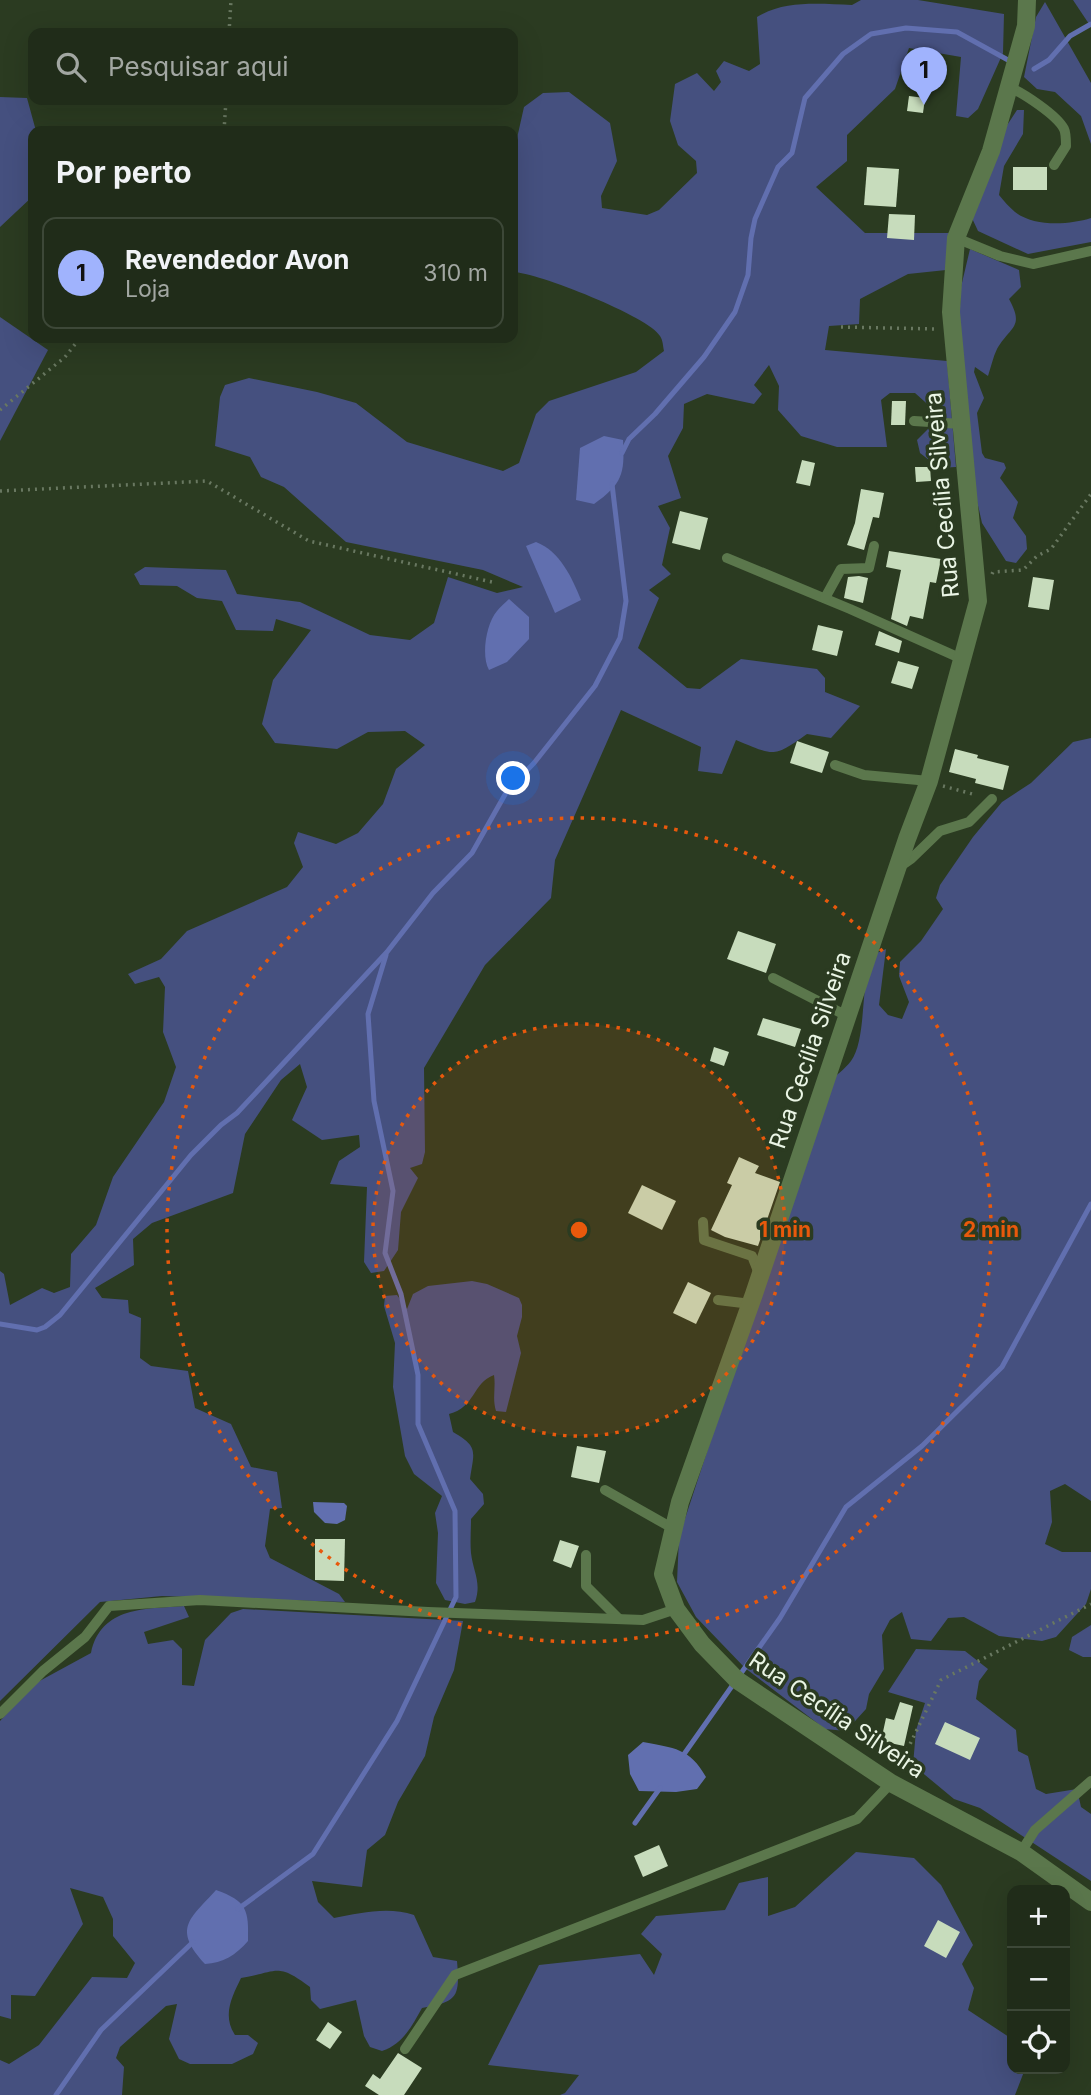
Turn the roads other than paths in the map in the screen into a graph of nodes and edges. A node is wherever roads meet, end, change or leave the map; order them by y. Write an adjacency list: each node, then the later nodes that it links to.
1 (1027, 0): 2 (street, Rua Cecília Silveira)
2 (1009, 87): 3 (lane); 4 (street, Rua Cecília Silveira)
3 (1054, 165)
4 (956, 238): 5 (lane); 7 (street, Rua Cecília Silveira)
5 (1091, 250)
6 (914, 421): 7 (lane)
7 (961, 424): 11 (street, Rua Cecília Silveira)
8 (874, 546): 10 (lane)
9 (727, 558): 10 (lane)
10 (825, 598): 11 (lane)
11 (962, 659): 13 (street, Rua Cecília Silveira)
12 (835, 765): 13 (lane)
13 (929, 781): 15 (street, Rua Cecília Silveira)
14 (992, 799): 15 (lane)
15 (898, 867): 17 (street, Rua Cecília Silveira)
16 (773, 978): 17 (lane)
17 (848, 1016): 19 (street, Rua Cecília Silveira)
18 (703, 1222): 19 (lane)
19 (760, 1276): 21 (street, Rua Cecília Silveira)
20 (718, 1300): 21 (lane)
21 (751, 1304): 23 (street, Rua Cecília Silveira)
22 (605, 1490): 23 (lane)
23 (674, 1529): 25 (street, Rua Cecília Silveira)
24 (586, 1555): 26 (lane)
25 (676, 1609): 26 (lane); 29 (street, Rua Cecília Silveira)
26 (619, 1619): 27 (lane)
27 (0, 1714)
28 (1091, 1782): 30 (lane)
29 (891, 1783): 30 (street, Rua Cecília Silveira); 32 (lane)
30 (1021, 1852): 31 (street, Rua Cecília Silveira)
31 (1091, 1902)
32 (405, 2049)

